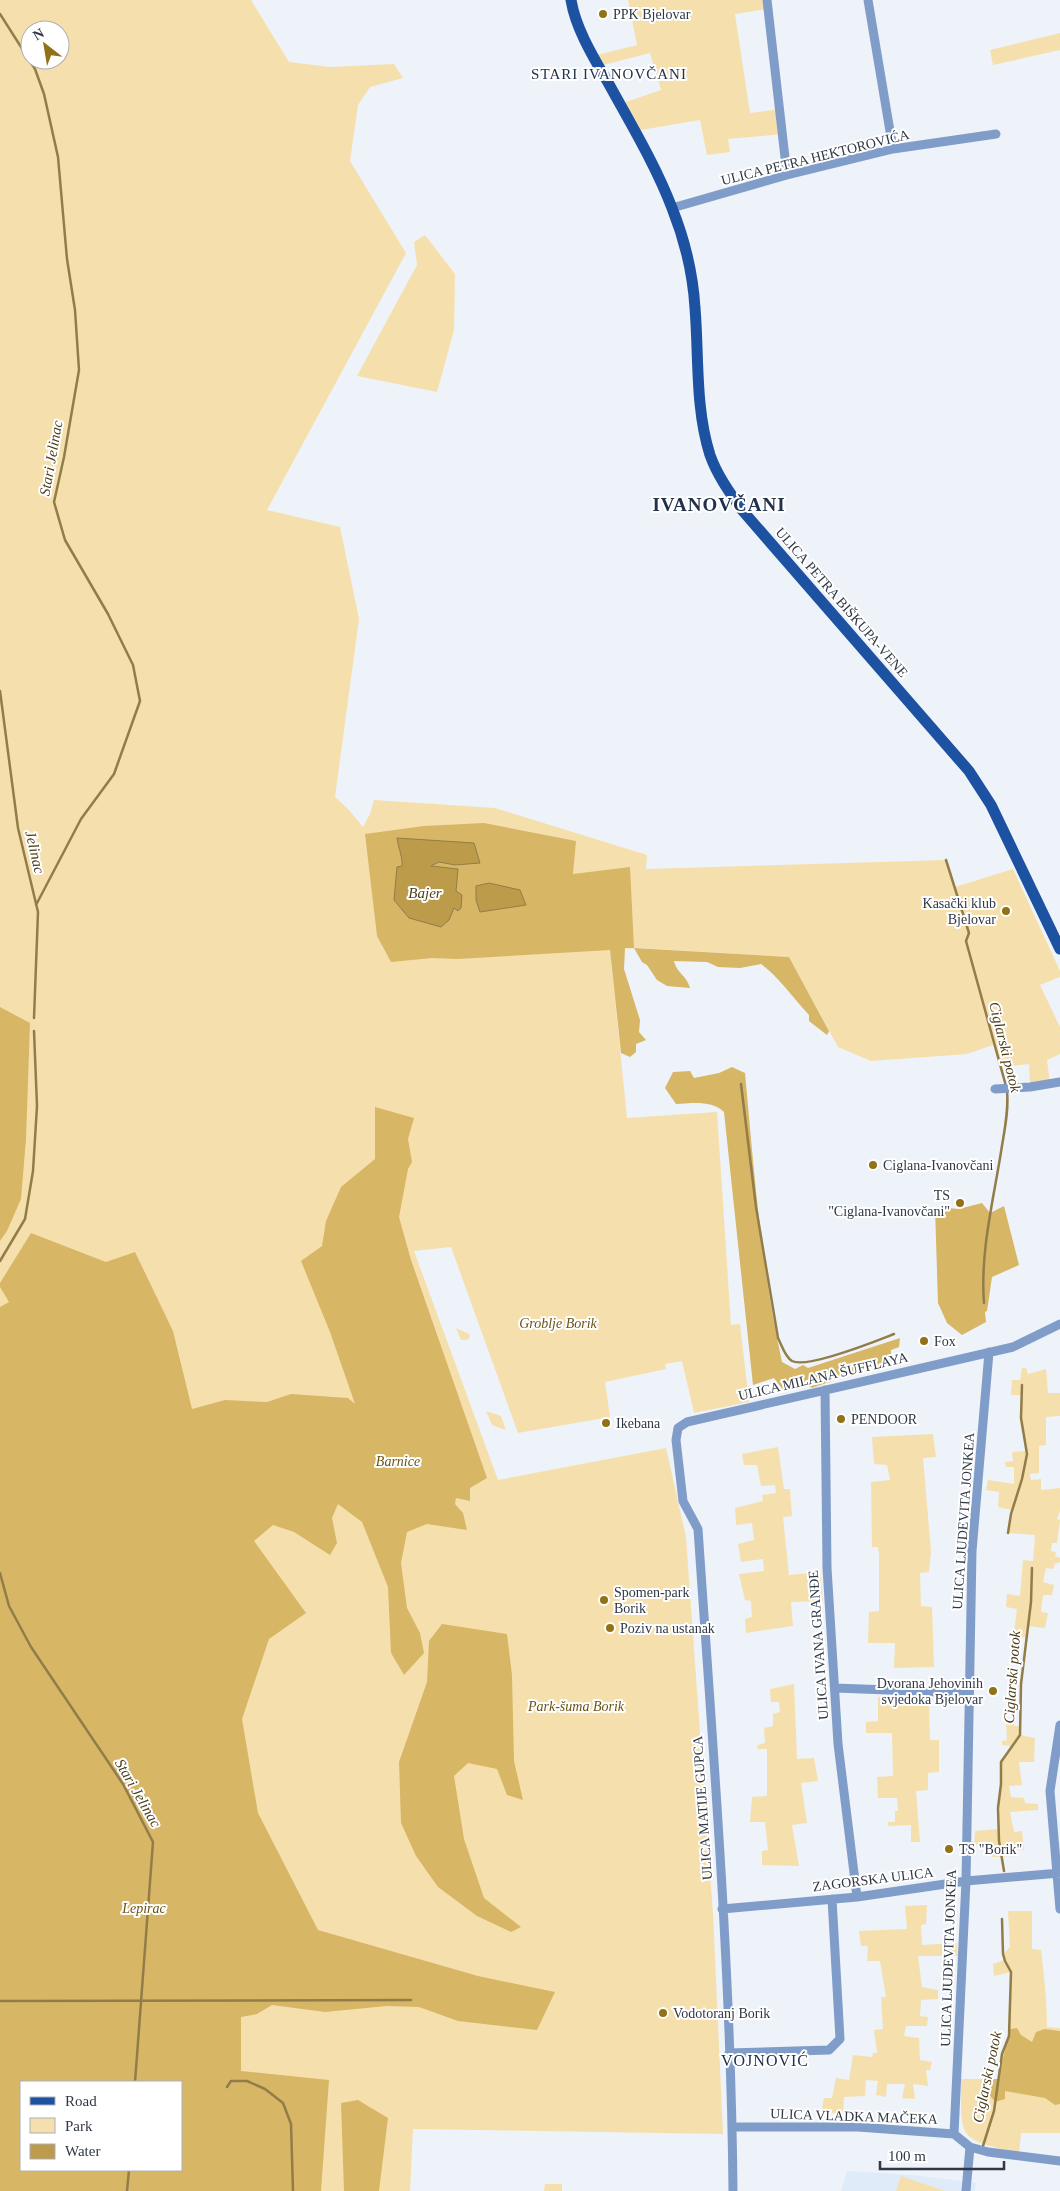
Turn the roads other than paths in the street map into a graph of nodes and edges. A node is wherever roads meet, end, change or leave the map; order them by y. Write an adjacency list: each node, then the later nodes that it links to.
1 (571, 0): 7 (main road, ULICA PETRA BIŠKUPA-VENE)
2 (767, 0): 6 (street)
3 (868, 0): 5 (street)
4 (996, 134): 5 (street, ULICA PETRA HEKTOROVIĆA)
5 (893, 149): 6 (street, ULICA PETRA HEKTOROVIĆA)
6 (787, 175): 7 (street, ULICA PETRA HEKTOROVIĆA)
7 (672, 208): 8 (main road, ULICA PETRA BIŠKUPA-VENE)
8 (1057, 934): 9 (main road, ULICA PETRA BIŠKUPA-VENE)
9 (1060, 949)
10 (1060, 1082): 11 (street)
11 (995, 1089)
12 (1060, 1324): 13 (street, ULICA MILANA ŠUFFLAYA)
13 (989, 1352): 14 (street, ULICA MILANA ŠUFFLAYA); 17 (street, ULICA LJUDEVITA JONKEA)
14 (825, 1390): 15 (street, ULICA MILANA ŠUFFLAYA); 16 (street, ULICA IVANA GRANĐE)
15 (678, 1428): 23 (street, ULICA MATIJE GUPCA)
16 (835, 1688): 17 (street); 21 (street, ULICA IVANA GRANĐE)
17 (968, 1693): 20 (street, ULICA LJUDEVITA JONKEA)
18 (1060, 1726): 19 (street)
19 (1058, 1874): 20 (street, ZAGORSKA ULICA); 24 (street)
20 (966, 1881): 21 (street, ZAGORSKA ULICA); 27 (street, ULICA LJUDEVITA JONKEA)
21 (857, 1897): 22 (street, ZAGORSKA ULICA)
22 (832, 1899): 23 (street, ZAGORSKA ULICA); 25 (street)
23 (722, 1909): 25 (street, ULICA MATIJE GUPCA)
24 (1060, 1909)
25 (729, 2053): 26 (street, ULICA MATIJE GUPCA)
26 (732, 2127): 27 (street, ULICA VLADKA MAČEKA); 30 (street, ULICA MATIJE GUPCA)
27 (954, 2134): 28 (street, ULICA VLADKA MAČEKA)
28 (978, 2149): 29 (street); 31 (street)
29 (1060, 2161)
30 (733, 2191)
31 (966, 2191)

